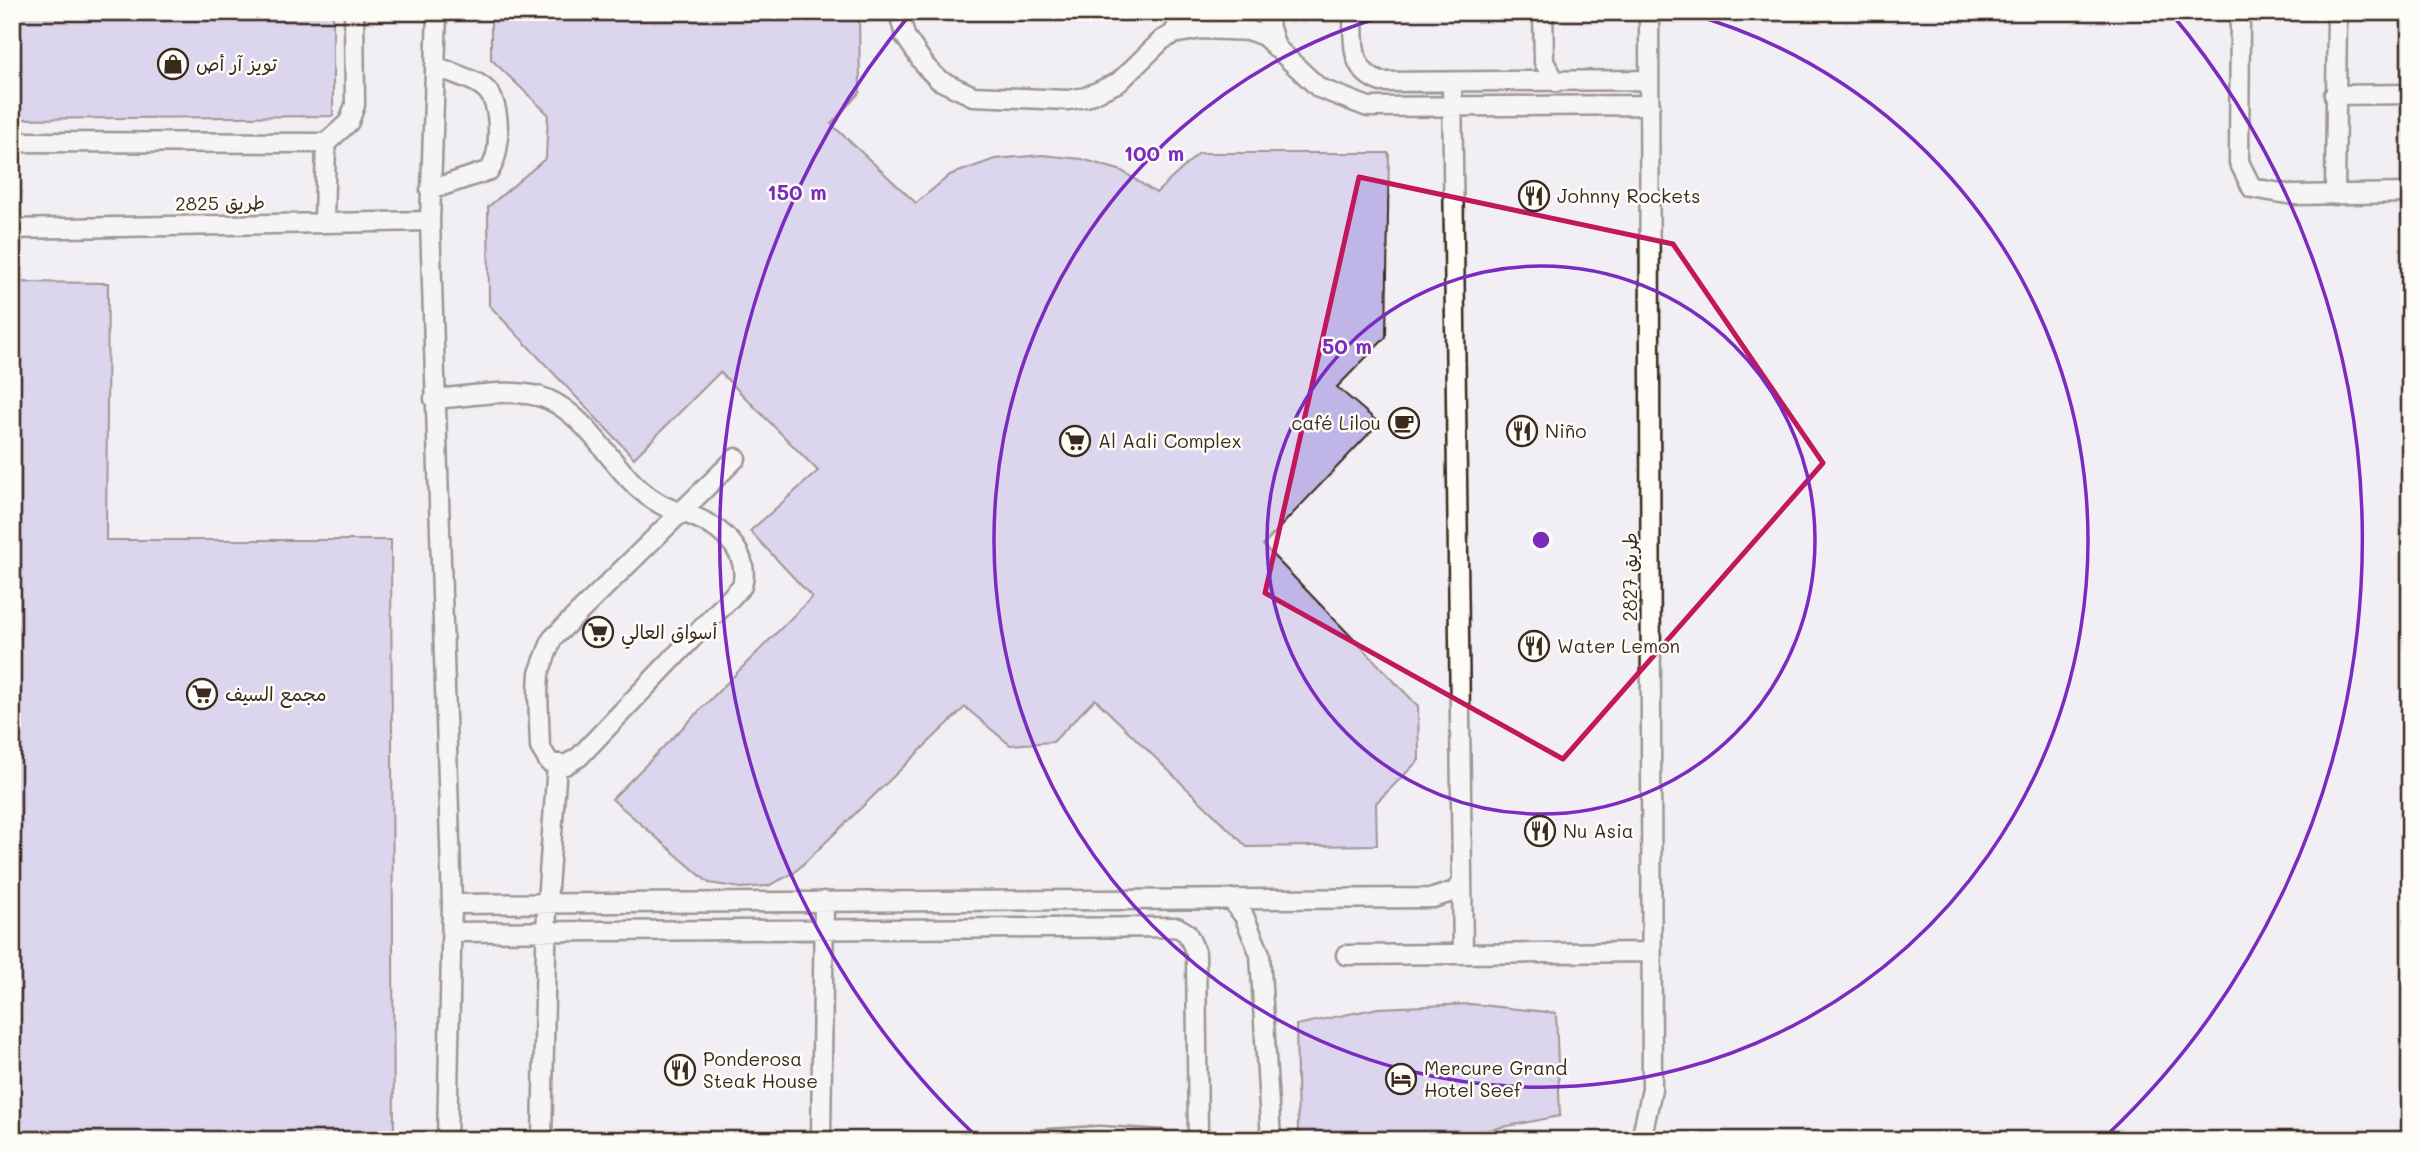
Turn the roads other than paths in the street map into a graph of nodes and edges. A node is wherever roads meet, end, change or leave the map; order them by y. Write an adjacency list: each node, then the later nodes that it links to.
1 (354, 12): 22 (lane)
2 (437, 12): 13 (lane)
3 (899, 12): 11 (lane)
4 (1184, 12): 11 (lane)
5 (1265, 12): 12 (lane)
6 (1353, 12): 15 (lane)
7 (1543, 12): 16 (lane)
8 (1649, 12): 14 (lane, طريق 2827)
9 (2240, 12): 25 (lane)
10 (2337, 12): 17 (lane)
11 (1173, 34): 12 (lane)
12 (1275, 44): 20 (lane)
13 (436, 66): 23 (lane); 23 (lane)
14 (1649, 80): 16 (lane); 19 (lane, طريق 2827)
15 (1452, 82): 16 (lane); 20 (lane)
16 (1556, 82)
17 (2334, 94): 18 (lane); 25 (lane)
18 (2410, 94)
19 (1650, 106): 20 (lane); 47 (lane, طريق 2827)
20 (1452, 108): 33 (lane)
21 (12, 142): 22 (lane)
22 (326, 143): 26 (lane)
23 (430, 190): 27 (lane)
24 (2410, 193): 25 (lane)
25 (2334, 195)
26 (324, 221): 27 (lane, طريق 2825); 28 (lane, طريق 2825)
27 (430, 221): 29 (lane)
28 (12, 229)
29 (434, 399): 31 (lane); 40 (lane)
30 (736, 458): 31 (lane)
31 (681, 512): 32 (lane); 32 (lane)
32 (556, 765): 39 (lane)
33 (1462, 882): 35 (lane); 48 (lane)
34 (1098, 899): 35 (lane); 36 (lane); 41 (lane)
35 (1231, 899): 57 (lane)
36 (1013, 900): 38 (lane); 42 (lane)
37 (824, 901): 38 (lane); 39 (lane); 44 (lane)
38 (915, 901): 43 (lane)
39 (547, 902): 40 (lane); 45 (lane)
40 (452, 904): 46 (lane)
41 (1098, 925): 42 (lane); 56 (lane)
42 (1013, 926): 43 (lane)
43 (914, 927): 44 (lane)
44 (824, 928): 45 (lane); 53 (lane)
45 (546, 930): 46 (lane); 52 (lane)
46 (452, 932): 51 (lane)
47 (1651, 952): 48 (lane); 58 (lane, طريق 2827)
48 (1463, 954): 49 (lane)
49 (1346, 955)
50 (1100, 1138): 54 (lane); 55 (lane)
51 (447, 1140)
52 (542, 1140)
53 (821, 1140)
54 (1033, 1140)
55 (1161, 1140)
56 (1198, 1140)
57 (1271, 1140)
58 (1641, 1140)

